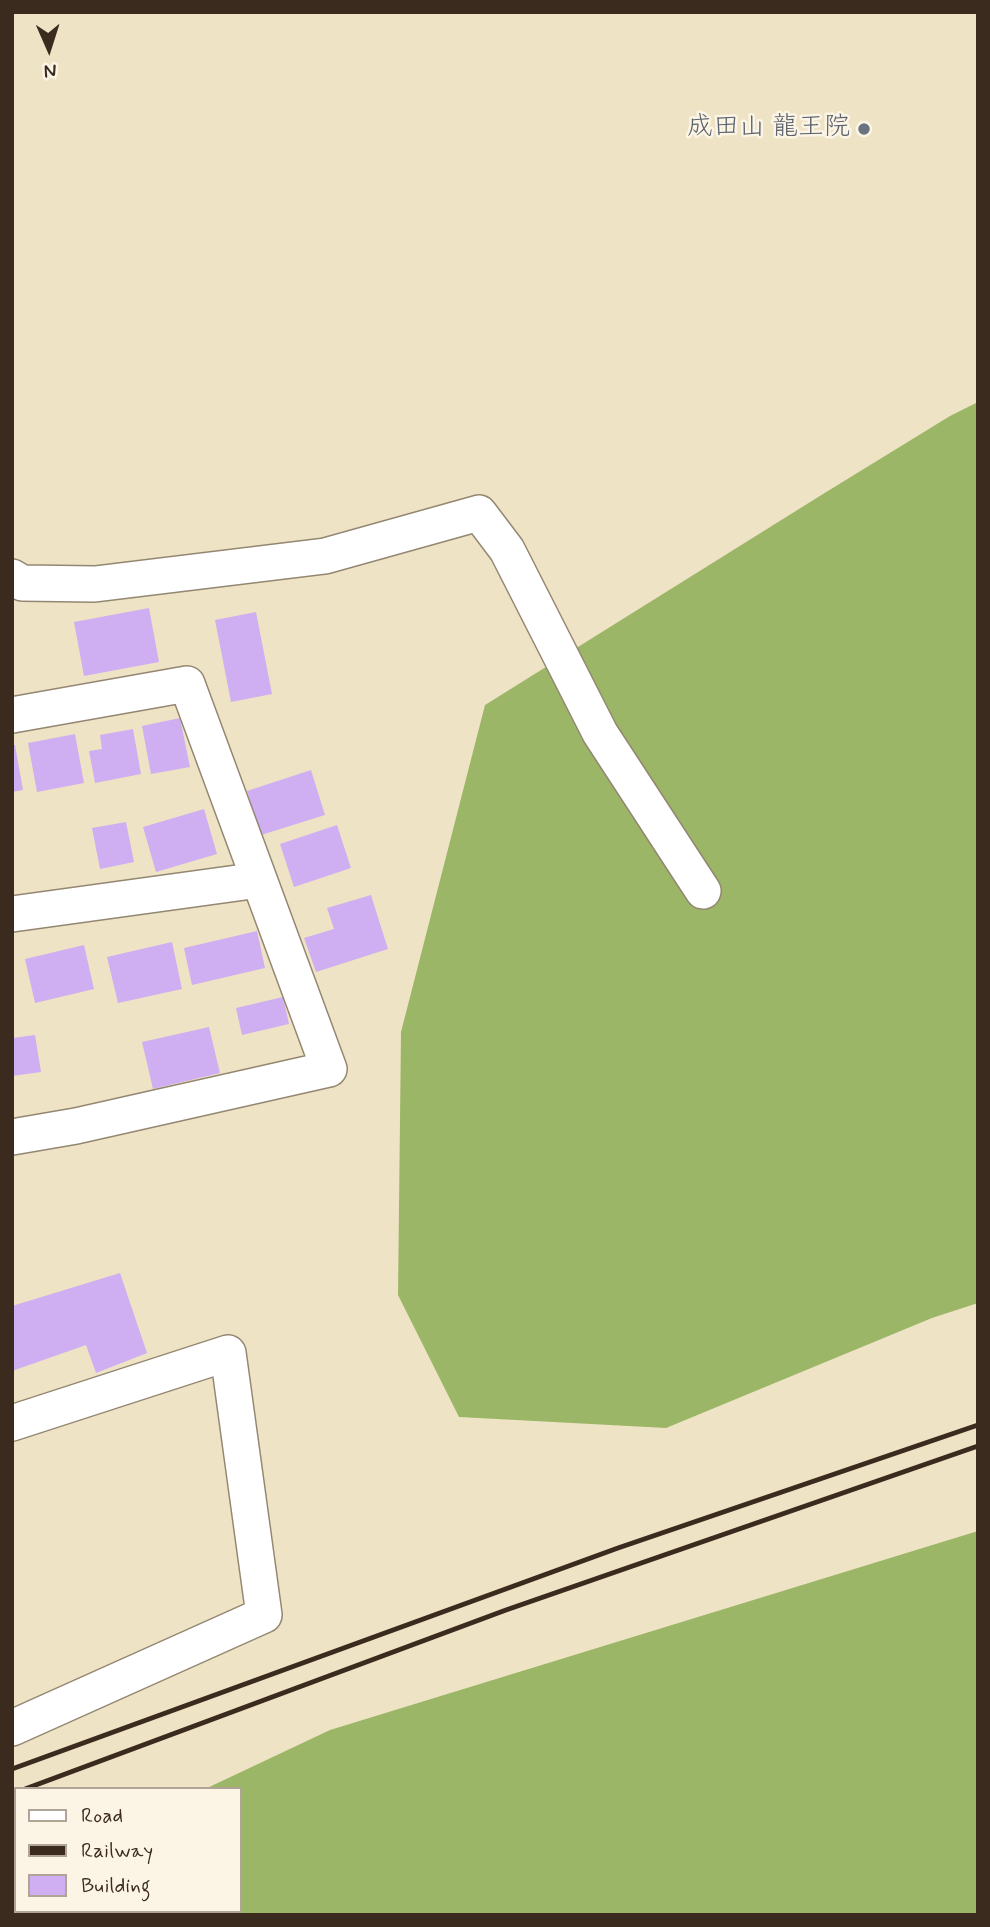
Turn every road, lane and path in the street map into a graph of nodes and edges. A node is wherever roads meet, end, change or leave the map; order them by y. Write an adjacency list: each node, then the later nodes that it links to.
1 (12, 577): 4 (street)
2 (12, 715): 3 (street)
3 (259, 880): 5 (street); 6 (street)
4 (703, 891)
5 (12, 914)
6 (12, 1137)
7 (12, 1423): 8 (street)
8 (12, 1728)

